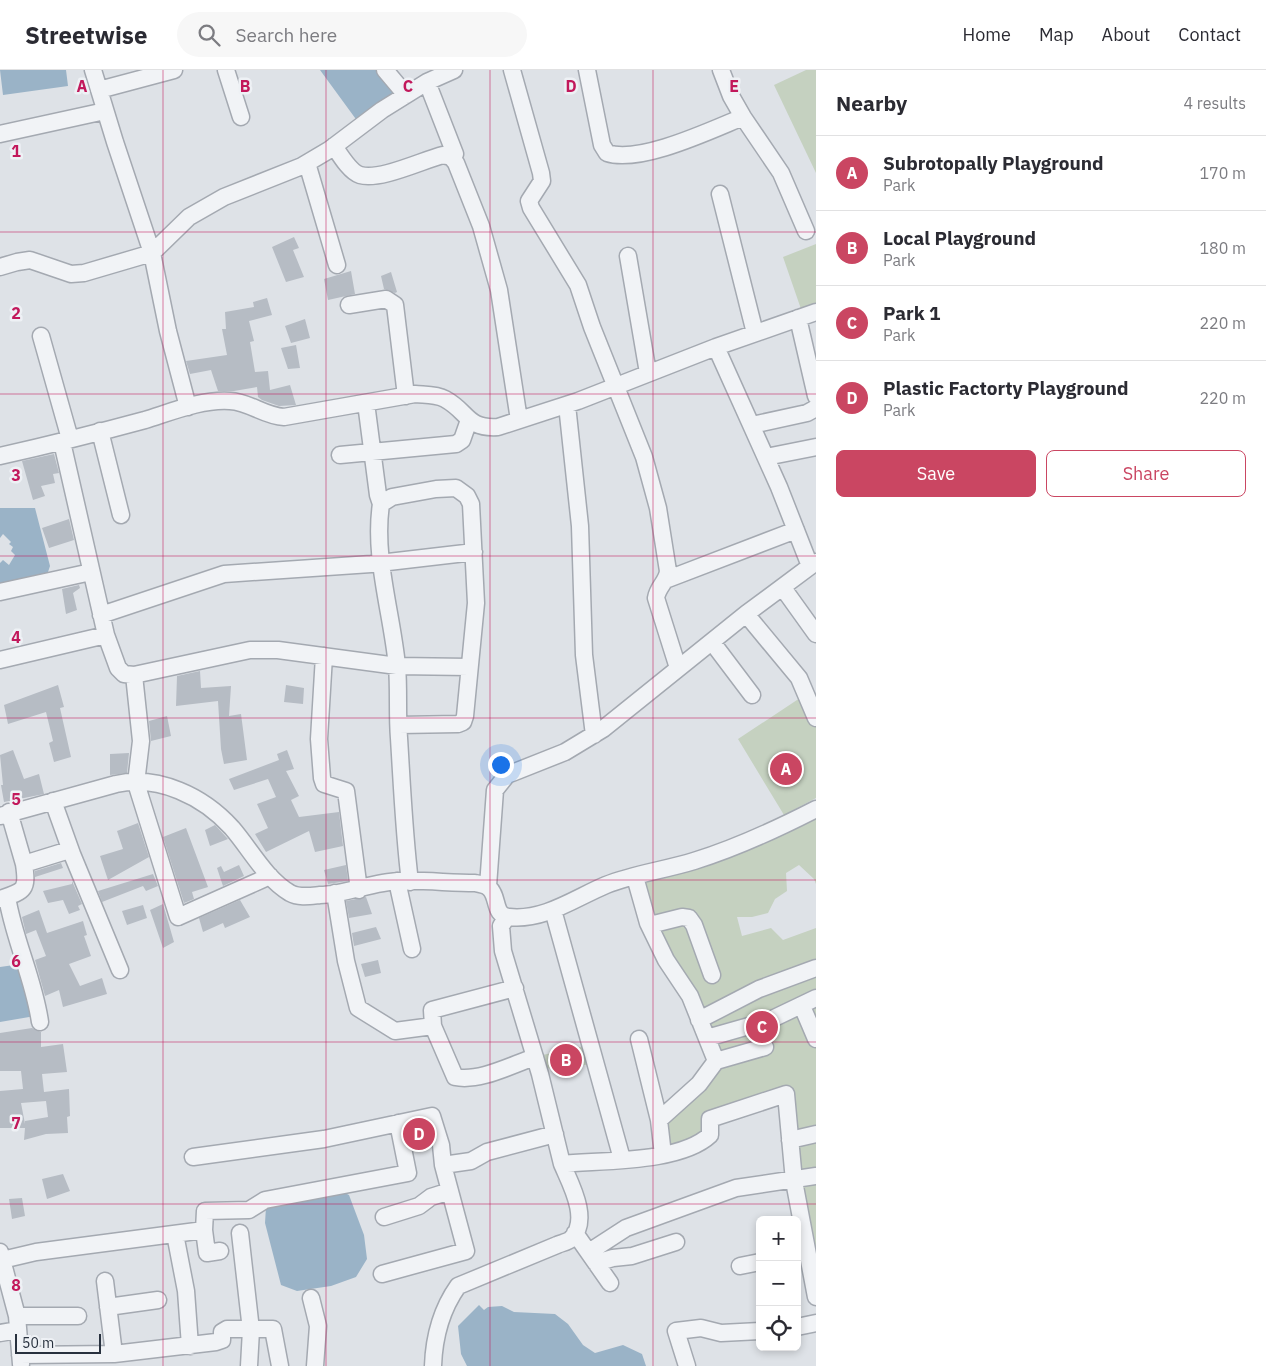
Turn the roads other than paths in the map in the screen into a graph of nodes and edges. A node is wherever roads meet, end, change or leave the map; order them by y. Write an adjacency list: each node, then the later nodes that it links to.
1 (93, 70): 10 (street)
2 (174, 70): 10 (street)
3 (226, 70): 13 (street)
4 (385, 70): 11 (street)
5 (454, 70): 9 (street)
6 (512, 70): 32 (street)
7 (587, 70): 14 (street)
8 (721, 70): 14 (street)
9 (427, 82): 11 (street); 17 (street)
10 (99, 90): 12 (street)
11 (406, 95): 16 (street)
12 (105, 111): 15 (street); 21 (street)
13 (241, 117)
14 (743, 117): 20 (street)
15 (0, 132)
16 (334, 146): 18 (street); 40 (street)
17 (455, 154)
18 (307, 163): 21 (street); 23 (street)
19 (720, 194): 28 (street)
20 (806, 231)
21 (152, 254): 24 (street); 37 (street)
22 (628, 256): 31 (street)
23 (337, 265)
24 (0, 267)
25 (349, 305): 33 (street)
26 (816, 312): 27 (street)
27 (798, 318): 28 (street); 34 (street)
28 (755, 333): 30 (street)
29 (41, 336): 43 (street)
30 (716, 347): 31 (street); 41 (street)
31 (648, 373): 32 (street)
32 (616, 386): 36 (street); 56 (street)
33 (406, 396): 35 (street); 39 (street)
34 (816, 396)
35 (366, 403): 37 (street); 45 (street)
36 (567, 405): 40 (street); 73 (street)
37 (188, 407): 42 (street)
38 (816, 408): 41 (street)
39 (469, 420): 40 (street); 45 (street)
40 (519, 420)
41 (752, 426): 48 (street)
42 (100, 431): 43 (street); 50 (street)
43 (66, 441): 47 (street); 55 (street)
44 (816, 447): 48 (street)
45 (373, 452): 46 (street); 49 (street)
46 (340, 455)
47 (0, 456)
48 (766, 457): 51 (street)
49 (381, 504): 52 (street); 53 (street)
50 (121, 515)
51 (796, 530): 54 (street); 56 (street)
52 (474, 552): 53 (street); 67 (street)
53 (381, 562): 59 (street); 66 (street)
54 (813, 564): 57 (street)
55 (91, 572): 58 (street); 59 (street)
56 (668, 579): 68 (street)
57 (782, 588): 60 (street); 61 (street)
58 (0, 592)
59 (101, 614): 62 (street)
60 (746, 614): 63 (street); 71 (street)
61 (816, 634)
62 (106, 635): 65 (street); 69 (street)
63 (712, 642): 68 (street); 70 (street)
64 (324, 656): 66 (street); 69 (street); 84 (street)
65 (0, 660)
66 (396, 666): 67 (street); 72 (street)
67 (469, 667): 72 (street)
68 (678, 668): 73 (street)
69 (134, 675): 74 (street)
70 (752, 695)
71 (816, 718)
72 (399, 725): 82 (street)
73 (594, 735): 83 (street)
74 (136, 783): 75 (street); 80 (street); 80 (street)
75 (53, 801): 77 (street); 78 (street)
76 (816, 809): 81 (street)
77 (2, 815): 79 (street)
78 (72, 854): 79 (street); 92 (street)
79 (24, 864): 86 (street)
80 (270, 876): 85 (street)
81 (636, 877): 87 (street); 89 (street)
82 (404, 881): 83 (street); 84 (street); 90 (street)
83 (488, 886): 88 (street)
84 (359, 890): 85 (street)
85 (335, 894): 98 (street)
86 (3, 898): 97 (street)
87 (554, 910): 88 (street); 112 (street)
88 (506, 917): 94 (street)
89 (650, 925): 93 (street); 96 (street)
90 (412, 949)
91 (816, 968): 96 (street)
92 (120, 970)
93 (712, 975)
94 (515, 988): 98 (street); 103 (street)
95 (809, 1002): 99 (street); 101 (street)
96 (699, 1020): 99 (street)
97 (40, 1022)
98 (433, 1026): 103 (street)
99 (707, 1038): 104 (street)
100 (639, 1039): 105 (street)
101 (816, 1039)
102 (765, 1046): 104 (street)
103 (535, 1057): 107 (street)
104 (716, 1061): 105 (street)
105 (659, 1120): 110 (street)
106 (398, 1123): 111 (street); 114 (street); 119 (street)
107 (555, 1134): 113 (street); 114 (street)
108 (816, 1134): 109 (street)
109 (790, 1140): 110 (street); 116 (street)
110 (663, 1155): 112 (street)
111 (193, 1156)
112 (622, 1159): 113 (street)
113 (562, 1164): 121 (street)
114 (443, 1165): 117 (street)
115 (816, 1176): 116 (street)
116 (794, 1181): 125 (street); 127 (street)
117 (450, 1191): 118 (street); 130 (street)
118 (384, 1217)
119 (204, 1230): 122 (street); 124 (street)
120 (240, 1233): 141 (street)
121 (575, 1233): 127 (street); 150 (street)
122 (175, 1234): 126 (street); 144 (street)
123 (676, 1242): 127 (street)
124 (220, 1251)
125 (806, 1252): 133 (street)
126 (1, 1256): 138 (street)
127 (593, 1258): 132 (street)
128 (756, 1263): 129 (street)
129 (740, 1266)
130 (382, 1274)
131 (105, 1281): 136 (street)
132 (610, 1283)
133 (816, 1297)
134 (311, 1298): 149 (street)
135 (158, 1300): 136 (street)
136 (108, 1307): 145 (street)
137 (78, 1316): 138 (street)
138 (17, 1323): 143 (street); 146 (street)
139 (816, 1323): 140 (street)
140 (801, 1326)
141 (251, 1330): 144 (street); 147 (street); 148 (street)
142 (756, 1331): 151 (street)
143 (0, 1333)
144 (190, 1346): 145 (street)
145 (114, 1354): 146 (street)
146 (20, 1360)
147 (249, 1366)
148 (280, 1366)
149 (315, 1366)
150 (433, 1366)
151 (687, 1366)

